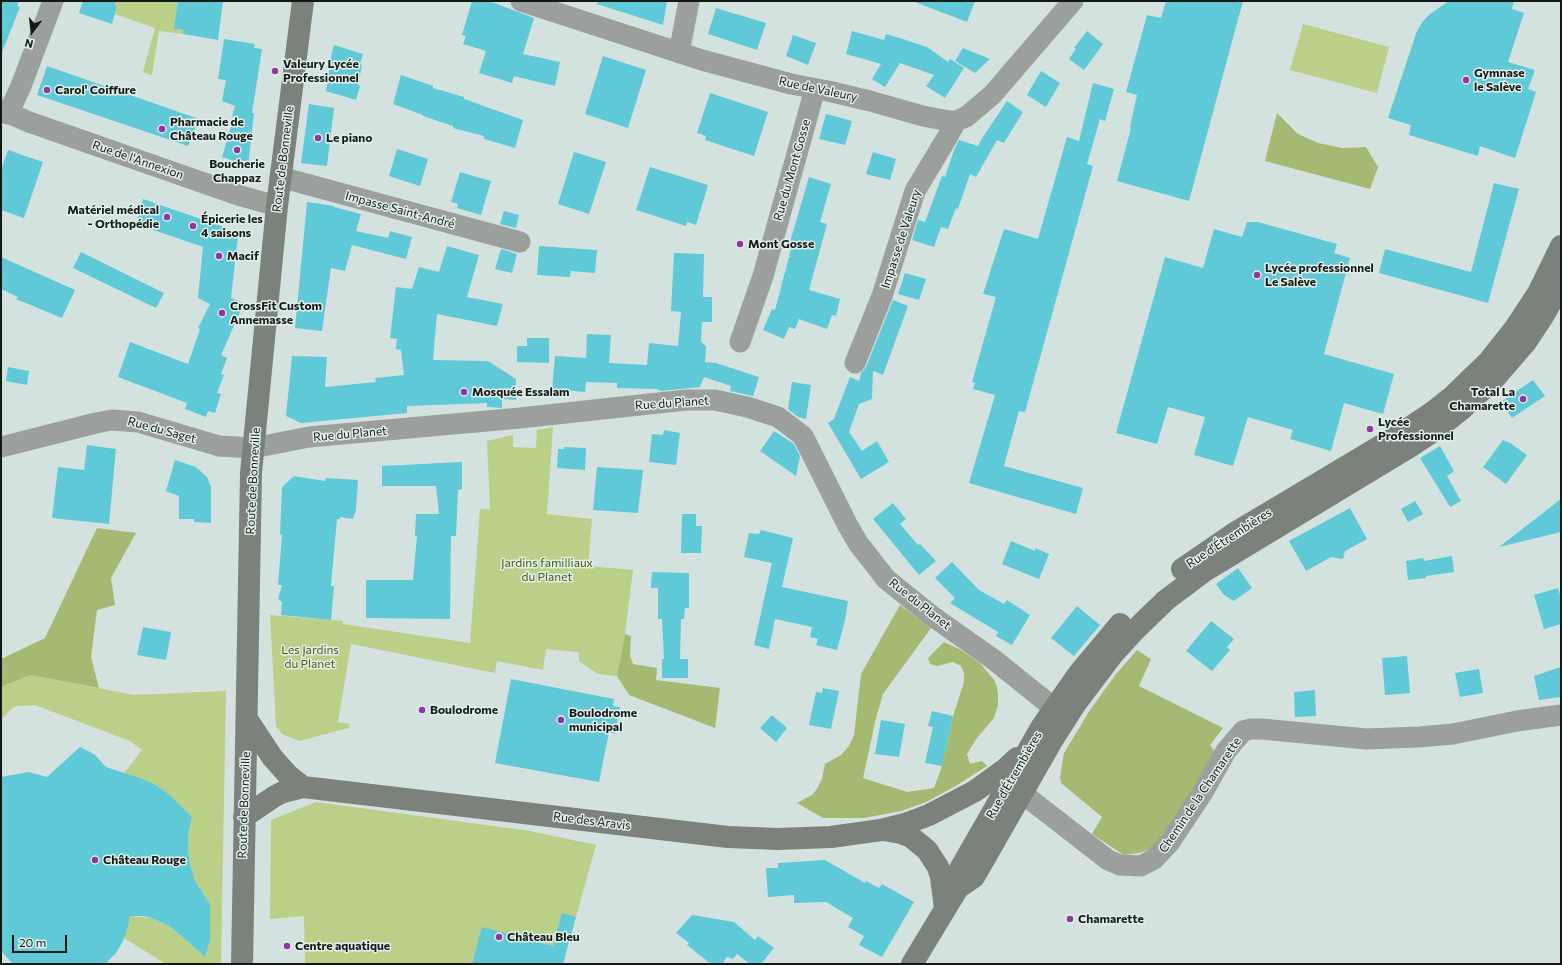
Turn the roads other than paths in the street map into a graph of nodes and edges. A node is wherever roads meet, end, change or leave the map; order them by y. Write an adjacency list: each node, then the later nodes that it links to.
1 (53, 1): 8 (street)
2 (303, 1): 10 (main road, Route de Bonneville)
3 (521, 1): 6 (street, Rue de Valeury)
4 (689, 1): 6 (street)
5 (1073, 1): 9 (street)
6 (679, 53): 7 (street, Rue de Valeury)
7 (815, 89): 9 (street, Rue de Valeury); 15 (street, Rue du Mont Gosse)
8 (4, 112): 11 (street, Rue de l'Annexion)
9 (956, 121): 16 (street, Impasse de Valeury)
10 (280, 177): 11 (main road, Route de Bonneville); 12 (street, Impasse Saint-André)
11 (277, 206): 18 (main road, Route de Bonneville)
12 (520, 242)
13 (1561, 246): 19 (main road, Rue d'Étrembières)
14 (1561, 285): 24 (main road, Rue d'Étrembières)
15 (740, 342)
16 (855, 363)
17 (1, 447): 18 (street, Rue du Saget)
18 (253, 448): 19 (street, Rue du Planet); 21 (main road, Route de Bonneville)
19 (1054, 708): 22 (main road, Rue d'Étrembières)
20 (1561, 715): 24 (street, Chemin de la Chamarette)
21 (247, 719): 23 (main road); 25 (main road, Route de Bonneville)
22 (1031, 744): 24 (main road, Rue d'Étrembières); 26 (main road)
23 (303, 787): 25 (main road, Rue des Aravis); 26 (main road, Rue des Aravis)
24 (1016, 788): 27 (main road, Rue d'Étrembières)
25 (244, 817): 28 (main road, Route de Bonneville)
26 (881, 830): 27 (main road)
27 (945, 909): 29 (main road, Rue d'Étrembières)
28 (242, 964)
29 (912, 964)

